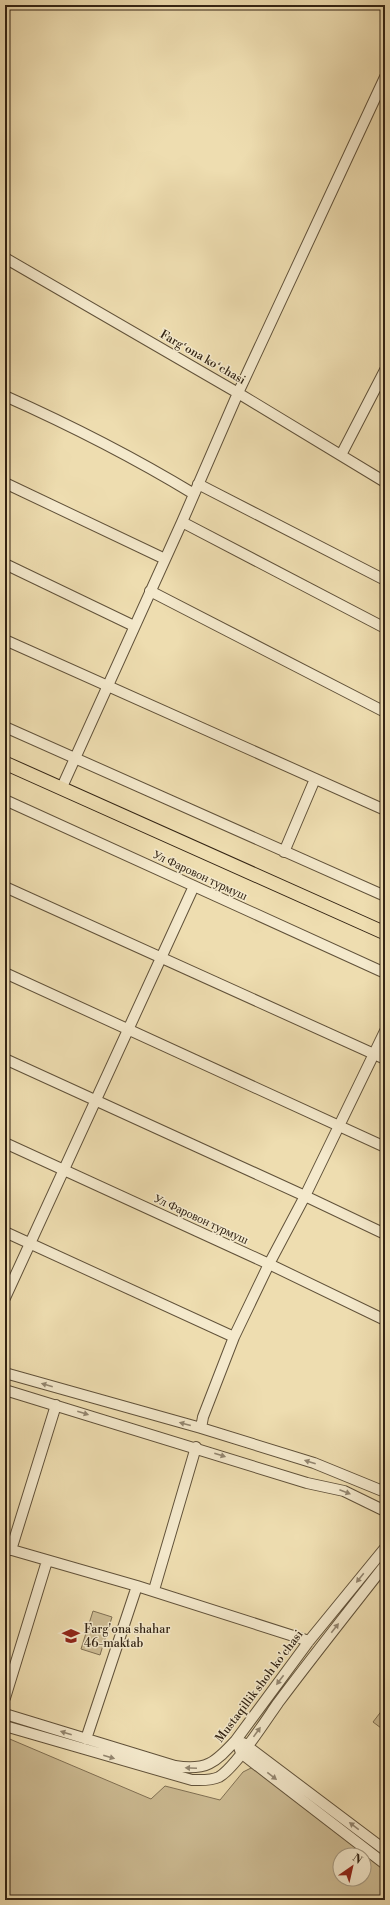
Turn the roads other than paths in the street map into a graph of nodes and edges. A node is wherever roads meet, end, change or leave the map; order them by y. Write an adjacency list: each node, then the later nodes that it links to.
1 (385, 77): 4 (street)
2 (5, 258): 4 (street, Fargʻona koʻchasi)
3 (385, 370): 6 (street)
4 (238, 392): 6 (street, Fargʻona koʻchasi); 9 (street)
5 (5, 396): 9 (street)
6 (341, 455): 7 (street, Fargʻona koʻchasi)
7 (385, 482)
8 (5, 483): 11 (street)
9 (196, 489): 10 (street); 13 (street)
10 (182, 522): 11 (street); 16 (street)
11 (165, 559): 14 (street)
12 (5, 564): 15 (street)
13 (385, 580)
14 (150, 591): 15 (street); 19 (street)
15 (134, 626): 18 (street)
16 (385, 628)
17 (5, 640): 18 (street)
18 (106, 686): 21 (street); 23 (street)
19 (385, 712)
20 (5, 727): 21 (street)
21 (74, 758): 24 (street); 27 (street)
22 (5, 763): 24 (main road)
23 (316, 779): 26 (street); 27 (street)
24 (62, 787): 31 (main road)
25 (5, 800): 28 (street, Ул Фаровон турмуш)
26 (385, 810)
27 (284, 852): 30 (street)
28 (194, 886): 32 (street); 34 (street, Ул Фаровон турмуш)
29 (5, 887): 32 (street)
30 (385, 896)
31 (385, 933)
32 (161, 958): 35 (street); 37 (street)
33 (5, 973): 35 (street)
34 (385, 973)
35 (128, 1029): 40 (street); 41 (street)
36 (385, 1031): 37 (street)
37 (374, 1054): 39 (street); 41 (street)
38 (5, 1059): 40 (street)
39 (385, 1059)
40 (96, 1100): 44 (street); 45 (street)
41 (340, 1126): 43 (street); 45 (street)
42 (5, 1143): 44 (street, Ул Фаровон турмуш)
43 (385, 1147)
44 (63, 1169): 48 (street); 49 (street, Ул Фаровон турмуш)
45 (306, 1196): 47 (street); 49 (street)
46 (5, 1232): 48 (street)
47 (385, 1234)
48 (31, 1243): 50 (street); 52 (street)
49 (269, 1264): 51 (street, Ул Фаровон турмуш); 52 (street)
50 (5, 1298)
51 (385, 1320)
52 (234, 1337): 56 (street)
53 (5, 1373): 56 (street, one-way to 53)
54 (5, 1390): 55 (street)
55 (56, 1405): 57 (street, one-way to 57); 61 (street)
56 (201, 1428): 58 (street, one-way to 56)
57 (196, 1448): 59 (street, one-way to 59); 65 (street)
58 (385, 1492)
59 (383, 1509)
60 (385, 1548): 66 (street, Mustaqillik shoh ko'chasi, one-way to 66)
61 (8, 1549): 62 (street)
62 (46, 1561): 64 (street); 67 (street)
63 (385, 1565): 72 (street, Mustaqillik shoh ko'chasi, one-way to 63)
64 (137, 1586): 65 (street); 70 (street)
65 (154, 1590): 66 (street)
66 (309, 1641): 71 (street, Mustaqillik shoh ko'chasi, one-way to 71)
67 (5, 1698)
68 (5, 1714): 70 (street, Mustaqillik shoh ko'chasi, one-way to 68)
69 (5, 1726): 72 (street, Mustaqillik shoh ko'chasi, one-way to 72)
70 (86, 1739): 71 (street, Mustaqillik shoh ko'chasi, one-way to 70)
71 (236, 1740): 72 (street)
72 (245, 1749): 73 (street, one-way to 72); 74 (street, one-way to 74)
73 (385, 1850)
74 (385, 1864)

